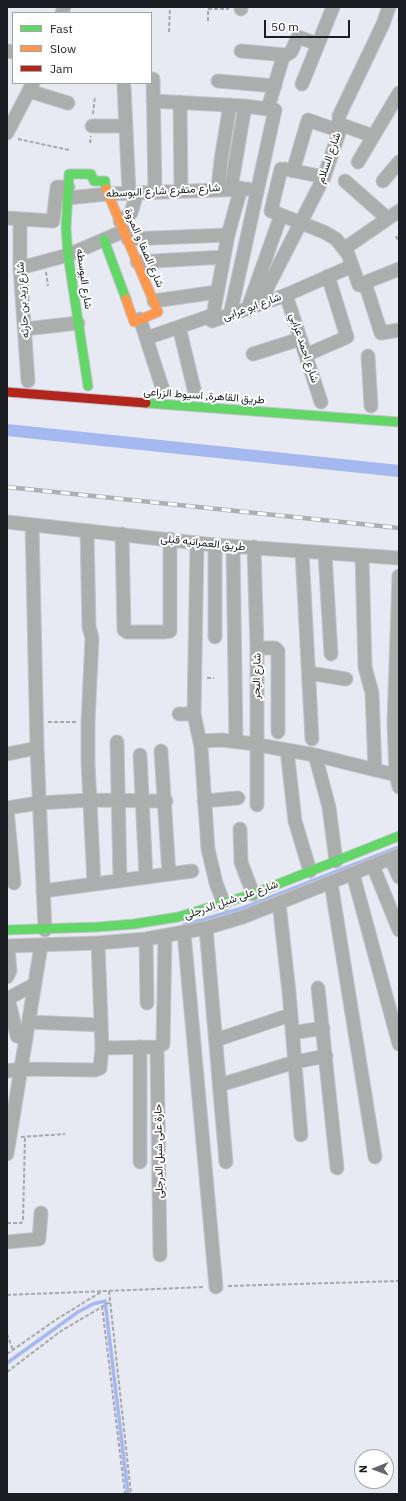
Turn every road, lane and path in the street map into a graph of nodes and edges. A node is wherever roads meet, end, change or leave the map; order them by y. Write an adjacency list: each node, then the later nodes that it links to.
1 (170, 7): 6 (path)
2 (333, 7): 7 (street)
3 (389, 7): 25 (street, شارع السلام)
4 (241, 8): 5 (path)
5 (208, 21)
6 (169, 32)
7 (318, 44): 9 (street); 12 (street)
8 (241, 50): 9 (street)
9 (286, 55): 14 (street)
10 (153, 79): 17 (street)
11 (218, 81): 14 (street)
12 (302, 84)
13 (124, 86): 24 (street)
14 (275, 86): 22 (street)
15 (31, 87): 19 (street); 26 (street)
16 (399, 93): 27 (street)
17 (153, 100): 18 (street); 40 (street)
18 (180, 102): 20 (street); 38 (street)
19 (68, 103)
20 (230, 105): 21 (street); 37 (street)
21 (245, 106): 22 (street); 37 (street)
22 (268, 108): 31 (street)
23 (92, 126): 24 (street)
24 (125, 126): 41 (street)
25 (339, 127): 27 (street); 32 (street); 33 (street, شارع السلام)
26 (9, 132): 28 (path)
27 (373, 136): 29 (street)
28 (69, 150)
29 (358, 162)
30 (399, 162): 35 (street)
31 (263, 165): 32 (street); 39 (street)
32 (287, 170): 33 (street); 44 (street)
33 (324, 177): 47 (street, شارع السلام)
34 (345, 181): 45 (street)
35 (383, 181)
36 (68, 186): 42 (street, شارع متفرع شارع البوسطه); 42 (main road, شارع الصفا و المروة); 46 (street); 54 (main road, شارع البوسطه)
37 (230, 188): 38 (street, شارع متفرع شارع البوسطه); 39 (street, شارع متفرع شارع البوسطه); 49 (street, شارع ابو عرابى)
38 (181, 190): 40 (street, شارع متفرع شارع البوسطه)
39 (258, 190): 67 (street)
40 (155, 192): 41 (street, شارع متفرع شارع البوسطه)
41 (133, 193): 42 (street, شارع متفرع شارع البوسطه); 48 (street)
42 (107, 194): 48 (main road, شارع الصفا و المروة)
43 (399, 211): 45 (street)
44 (276, 213): 47 (street); 65 (street)
45 (388, 218): 53 (street)
46 (13, 219): 58 (street, شارع زيد بن حارثه)
47 (301, 224): 53 (street); 65 (street, شارع السلام)
48 (124, 230): 49 (street); 51 (street); 56 (main road, شارع الصفا و المروة)
49 (228, 235): 55 (street, شارع ابو عرابى)
50 (396, 236): 52 (path)
51 (104, 240): 54 (street); 68 (main road)
52 (399, 242)
53 (345, 248): 57 (street)
54 (68, 255): 58 (street); 69 (main road, شارع البوسطه)
55 (223, 257): 56 (street); 62 (street, شارع ابو عرابى)
56 (137, 262): 64 (main road, شارع الصفا و المروة)
57 (352, 266): 60 (street, شارع ابو عرابى); 61 (street)
58 (20, 268): 71 (street, شارع زيد بن حارثه)
59 (399, 269): 61 (street)
60 (328, 276): 63 (street, شارع ابو عرابى); 76 (street)
61 (362, 284): 72 (street)
62 (217, 292): 64 (street); 66 (street, شارع ابو عرابى)
63 (286, 295): 65 (street, شارع ابو عرابى); 74 (street, شارع احمد عرابي)
64 (156, 306): 68 (main road)
65 (253, 306): 67 (street, شارع ابو عرابى)
66 (212, 315): 67 (street, شارع ابو عرابى); 70 (street)
67 (230, 315)
68 (140, 319): 73 (street)
69 (78, 323): 71 (street); 79 (main road, شارع البوسطه)
70 (179, 327): 73 (street); 82 (street)
71 (24, 329): 78 (street, شارع زيد بن حارثه)
72 (399, 330)
73 (146, 338): 80 (street)
74 (300, 339): 75 (street); 76 (street, شارع احمد عرابي)
75 (253, 354)
76 (306, 355): 83 (street, شارع احمد عرابي)
77 (368, 356): 84 (street)
78 (28, 381)
79 (88, 386)
80 (164, 390)
81 (7, 392): 83 (main road, طريق القاهرة, اسيوط الزراعى)
82 (195, 393)
83 (313, 406): 85 (main road, طريق القاهرة, اسيوط الزراعى)
84 (371, 406)
85 (399, 422)
86 (7, 522): 87 (street, طريق العمرانيه قبلى)
87 (32, 525): 88 (street, طريق العمرانيه قبلى); 107 (street)
88 (87, 531): 89 (street, طريق العمرانيه قبلى); 108 (street)
89 (122, 534): 90 (street, طريق العمرانيه قبلى); 90 (street)
90 (170, 539): 91 (street, طريق العمرانيه قبلى)
91 (197, 543): 92 (street, طريق العمرانيه قبلى); 106 (street)
92 (215, 545): 93 (street, طريق العمرانيه قبلى); 100 (street)
93 (233, 546): 94 (street, طريق العمرانيه قبلى); 112 (street)
94 (254, 548): 95 (street, طريق العمرانيه قبلى); 101 (street, شارع البحر)
95 (302, 552): 96 (street, طريق العمرانيه قبلى); 103 (street)
96 (325, 554): 97 (street, طريق العمرانيه قبلى); 102 (street)
97 (362, 556): 98 (street, طريق العمرانيه قبلى); 121 (street)
98 (399, 558)
99 (399, 576): 122 (street)
100 (215, 637)
101 (257, 648): 109 (street); 114 (street, شارع البحر)
102 (332, 654)
103 (310, 673): 104 (street); 110 (street)
104 (346, 679)
105 (179, 714): 106 (street)
106 (194, 714): 111 (street)
107 (37, 722): 108 (path); 115 (street)
108 (88, 722): 124 (street)
109 (278, 732)
110 (312, 739)
111 (200, 741): 112 (street); 127 (street)
112 (236, 741): 114 (street)
113 (117, 742): 125 (street)
114 (256, 745): 116 (street); 130 (street, شارع البحر)
115 (37, 748): 118 (street); 129 (street)
116 (287, 750): 119 (street); 138 (street)
117 (161, 751): 128 (street)
118 (7, 754)
119 (315, 755): 121 (street); 135 (street)
120 (140, 756): 126 (street)
121 (375, 770): 122 (street)
122 (398, 784)
123 (238, 798): 127 (street)
124 (90, 800): 125 (street); 129 (street); 146 (street)
125 (118, 800): 126 (street); 143 (street)
126 (141, 800): 128 (street); 141 (street)
127 (204, 800): 150 (street)
128 (166, 801): 139 (street)
129 (39, 802): 131 (street); 147 (street)
130 (257, 805)
131 (7, 809): 144 (street)
132 (240, 829): 148 (street)
133 (399, 836): 135 (main road, شارع على شبل الدرجلى)
134 (395, 857): 136 (street, شارع على شبل الدرجلى); 142 (street)
135 (336, 861): 138 (main road, شارع على شبل الدرجلى)
136 (373, 866): 140 (street, شارع على شبل الدرجلى); 154 (street)
137 (192, 871): 139 (street)
138 (310, 871): 148 (main road, شارع على شبل الدرجلى)
139 (169, 874): 141 (street)
140 (353, 874): 145 (street, شارع على شبل الدرجلى); 174 (street)
141 (146, 877): 143 (street)
142 (399, 877)
143 (120, 881): 146 (street)
144 (14, 883)
145 (331, 883): 149 (street, شارع على شبل الدرجلى); 188 (street)
146 (94, 884): 147 (street)
147 (43, 891): 153 (street)
148 (253, 894): 150 (main road, شارع على شبل الدرجلى)
149 (279, 903): 151 (street, شارع على شبل الدرجلى); 166 (street)
150 (224, 904): 153 (main road, شارع على شبل الدرجلى)
151 (206, 928): 155 (street, شارع على شبل الدرجلى); 172 (street)
152 (7, 930): 153 (main road, شارع على شبل الدرجلى)
153 (45, 930)
154 (399, 930)
155 (184, 933): 156 (street, شارع على شبل الدرجلى); 196 (street)
156 (165, 937): 157 (street, شارع على شبل الدرجلى); 173 (street, حارة على شبل الدرجلى)
157 (146, 939): 158 (street, شارع على شبل الدرجلى); 165 (street)
158 (98, 943): 160 (street, شارع على شبل الدرجلى); 168 (street)
159 (8, 946): 160 (street, شارع على شبل الدرجلى); 161 (street)
160 (41, 946): 162 (street)
161 (7, 977)
162 (35, 984): 164 (street); 167 (street)
163 (318, 988): 169 (street)
164 (8, 998): 171 (street)
165 (147, 1003)
166 (290, 1015): 170 (street); 172 (street)
167 (29, 1022): 168 (street); 171 (street)
168 (101, 1025): 176 (street)
169 (323, 1028): 170 (street); 177 (street)
170 (292, 1033): 178 (street)
171 (26, 1039): 179 (street)
172 (216, 1040): 181 (street)
173 (160, 1044): 175 (street); 195 (street, حارة على شبل الدرجلى)
174 (399, 1044)
175 (140, 1047): 176 (street); 189 (street)
176 (102, 1048): 179 (street)
177 (326, 1056): 178 (street); 191 (street)
178 (295, 1062): 181 (street); 185 (street)
179 (21, 1069): 180 (street); 182 (street)
180 (7, 1071)
181 (220, 1085): 190 (street)
182 (12, 1099): 183 (street)
183 (10, 1122): 187 (street)
184 (65, 1134): 186 (path)
185 (301, 1135)
186 (25, 1137): 187 (path); 193 (path)
187 (8, 1147)
188 (375, 1157)
189 (140, 1162)
190 (226, 1162)
191 (337, 1168)
192 (40, 1213): 194 (street)
193 (7, 1223)
194 (7, 1242)
195 (160, 1256)
196 (216, 1287)
197 (103, 1291): 202 (path)
198 (110, 1291): 199 (path)
199 (110, 1302): 200 (path); 206 (path)
200 (102, 1306): 204 (path); 205 (path)
201 (7, 1334): 202 (path)
202 (13, 1350): 203 (path)
203 (7, 1354)
204 (7, 1372)
205 (125, 1494)
206 (131, 1494)

